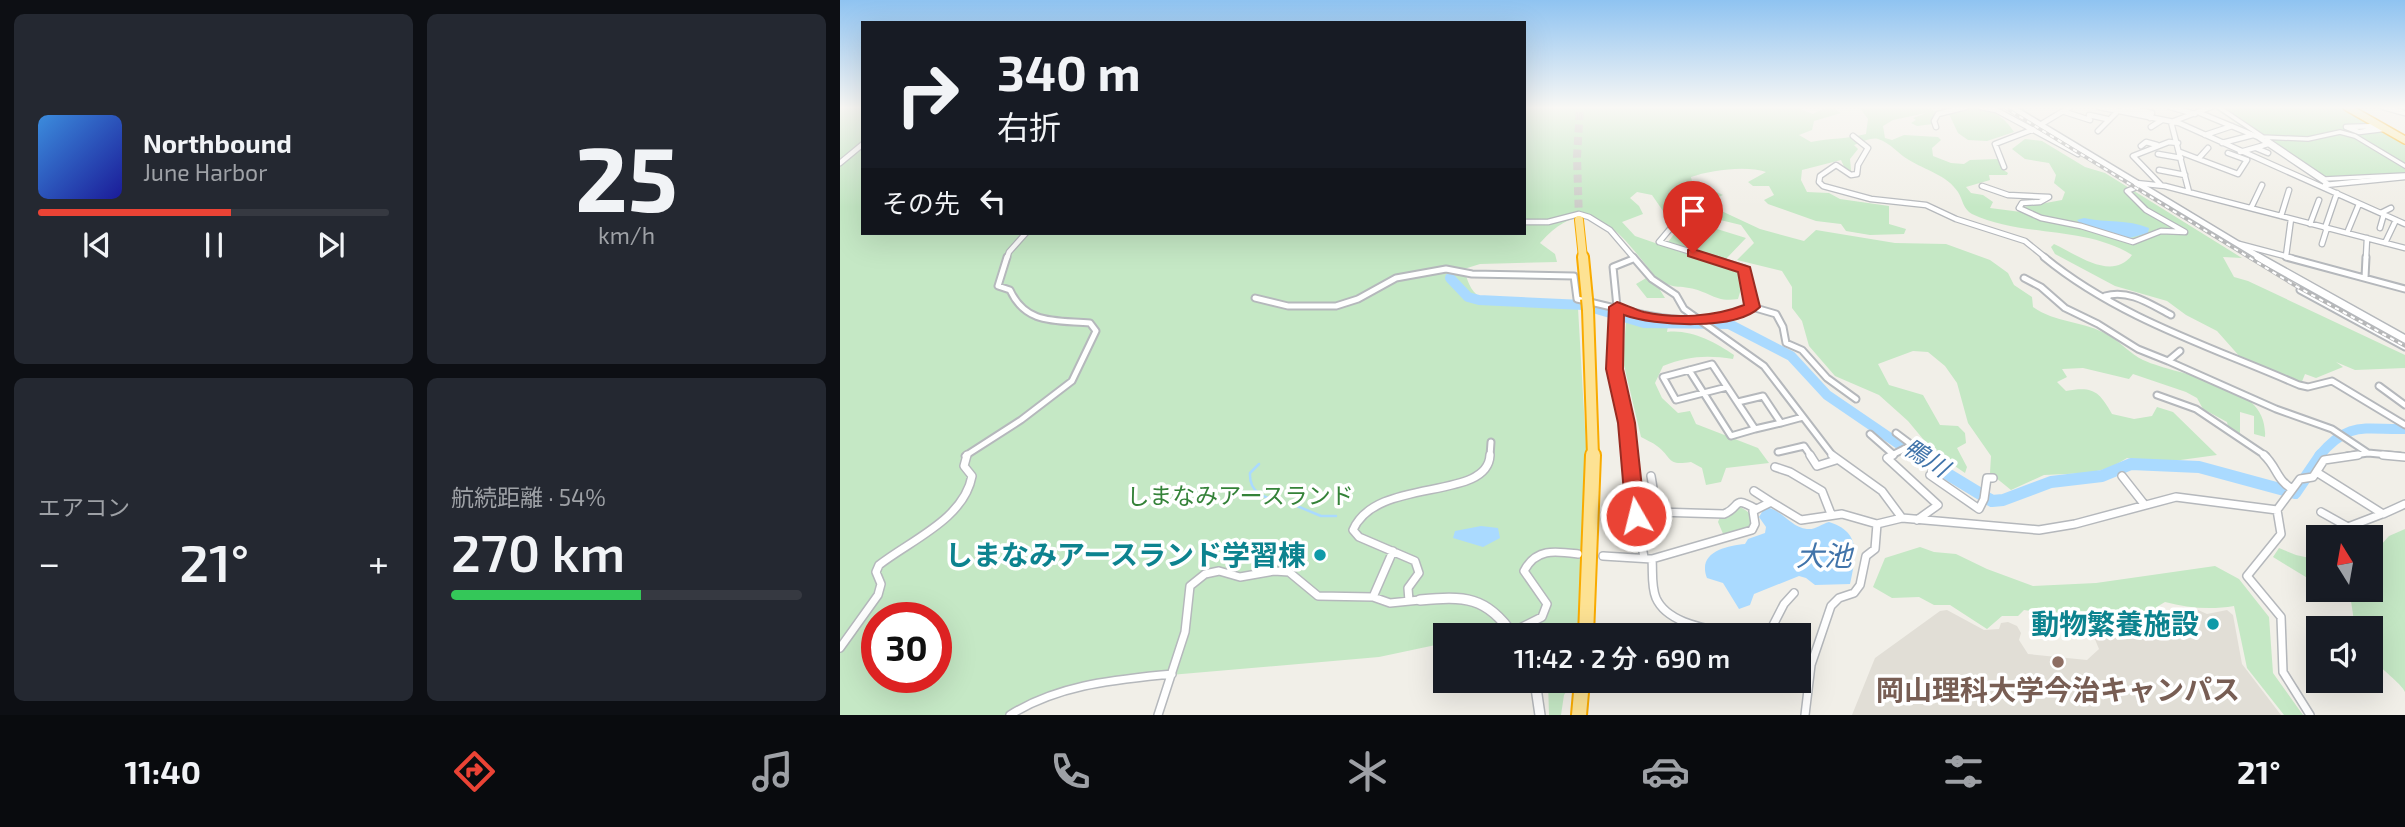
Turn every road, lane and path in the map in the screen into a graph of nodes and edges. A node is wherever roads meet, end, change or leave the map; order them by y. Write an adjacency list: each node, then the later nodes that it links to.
1 (1856, 140): 75 (street)
2 (2002, 140): 29 (street)
3 (2053, 140): 21 (street)
4 (2066, 140): 35 (street)
5 (2216, 140): 11 (street)
6 (2233, 140): 11 (street)
7 (2262, 140): 12 (street)
8 (2267, 140): 33 (street)
9 (2362, 140): 28 (street)
10 (2178, 143): 13 (street); 23 (street)
11 (2222, 143): 18 (street)
12 (2268, 144): 17 (street); 38 (street)
13 (2159, 145): 15 (street); 36 (street)
14 (861, 146): 27 (street)
15 (2141, 146)
16 (2208, 148): 25 (street)
17 (2256, 148): 18 (street); 20 (street)
18 (2238, 151): 19 (street); 34 (street)
19 (2228, 153): 30 (street); 30 (street)
20 (2268, 153)
21 (2078, 154)
22 (2158, 154): 23 (street)
23 (2180, 155): 25 (street); 32 (street)
24 (2213, 155): 26 (street)
25 (2199, 158): 26 (street)
26 (2210, 162): 30 (street)
27 (840, 163)
28 (2405, 166)
29 (2004, 167)
30 (2220, 167)
31 (2159, 170): 32 (street)
32 (2185, 175): 43 (street)
33 (2405, 176): 38 (street)
34 (2308, 181): 38 (street); 41 (street)
35 (2136, 183): 36 (street); 39 (street); 64 (street)
36 (2161, 185): 43 (street)
37 (2262, 185): 45 (street)
38 (2325, 185): 44 (street)
39 (1982, 186)
40 (2289, 190): 51 (street)
41 (2307, 190)
42 (2248, 191): 45 (street)
43 (2189, 192): 48 (street)
44 (2337, 193): 47 (street); 59 (street)
45 (2258, 194): 48 (street)
46 (2319, 200): 57 (street)
47 (2359, 204): 50 (street); 61 (street)
48 (2251, 208): 51 (street)
49 (2391, 208): 50 (street)
50 (2383, 214): 54 (street); 60 (street)
51 (2281, 216): 52 (street)
52 (2291, 219): 57 (street); 68 (street)
53 (1579, 220): 133 (highway)
54 (2396, 220): 58 (street); 65 (street)
55 (1526, 222): 69 (street)
56 (1675, 223): 77 (street)
57 (2310, 224): 59 (street)
58 (2405, 224)
59 (2326, 228): 61 (street); 66 (street)
60 (2380, 228)
61 (2347, 233): 63 (street)
62 (1024, 235): 136 (street)
63 (2367, 238): 65 (street); 71 (street)
64 (2235, 243): 68 (street); 80 (street)
65 (2385, 243): 67 (street)
66 (2322, 244)
67 (2405, 248)
68 (2287, 256): 71 (street)
69 (1633, 259): 76 (street); 79 (street)
70 (2024, 278): 83 (street)
71 (2365, 278): 72 (street)
72 (2405, 289)
73 (2300, 290): 81 (street)
74 (1255, 298): 76 (street)
75 (2114, 303): 78 (street); 94 (street)
76 (1617, 307): 79 (street); 126 (street)
77 (1752, 307): 79 (street); 89 (street)
78 (2171, 315)
79 (1696, 319): 92 (street)
80 (2405, 339)
81 (2405, 347)
82 (2180, 351): 83 (street)
83 (2168, 361): 101 (street)
84 (1689, 370): 85 (street); 87 (street); 87 (street)
85 (1727, 387): 87 (street); 90 (street)
86 (2379, 387): 91 (street)
87 (1704, 393): 95 (street)
88 (2157, 396): 110 (street)
89 (1856, 399)
90 (1738, 402): 93 (street); 95 (street)
91 (2405, 405)
92 (1803, 417): 93 (street); 104 (street)
93 (1781, 423): 95 (street)
94 (2405, 425)
95 (1755, 429)
96 (1896, 433): 99 (street)
97 (1870, 434): 102 (street)
98 (1491, 442): 123 (street)
99 (1908, 447): 102 (street); 109 (street)
100 (1778, 453): 104 (street)
101 (2368, 453): 103 (street); 106 (street)
102 (1891, 456): 121 (street)
103 (2405, 457)
104 (1836, 460): 120 (street)
105 (1775, 467): 118 (street)
106 (2318, 472): 110 (street); 119 (street)
107 (1651, 476): 115 (street)
108 (2122, 476): 114 (street)
109 (1993, 478)
110 (2292, 489): 116 (street)
111 (1754, 491): 112 (street)
112 (1771, 502): 115 (street); 118 (street)
113 (2405, 504): 119 (street)
114 (2144, 505): 116 (street); 121 (street)
115 (1756, 509): 127 (street)
116 (2277, 510): 145 (street)
117 (2321, 512): 119 (street)
118 (1830, 514): 122 (street)
119 (2383, 514)
120 (1902, 519): 121 (street); 122 (street)
121 (1917, 520)
122 (1877, 524): 144 (street)
123 (1393, 551): 129 (street); 130 (street)
124 (1578, 554): 132 (street)
125 (1603, 556): 126 (street)
126 (1644, 557): 127 (street)
127 (1652, 559): 134 (street)
128 (1794, 593): 135 (street)
129 (1373, 597): 130 (street); 137 (street)
130 (1414, 600): 131 (street)
131 (1505, 623)
132 (1532, 623)
133 (1587, 623)
134 (1694, 623)
135 (1774, 623)
136 (840, 648)
137 (1172, 674): 140 (street); 141 (street)
138 (1536, 693): 142 (street)
139 (1581, 693): 143 (highway)
140 (1010, 715)
141 (1158, 715)
142 (1539, 715)
143 (1579, 715)
144 (1805, 715)
145 (2310, 715)

